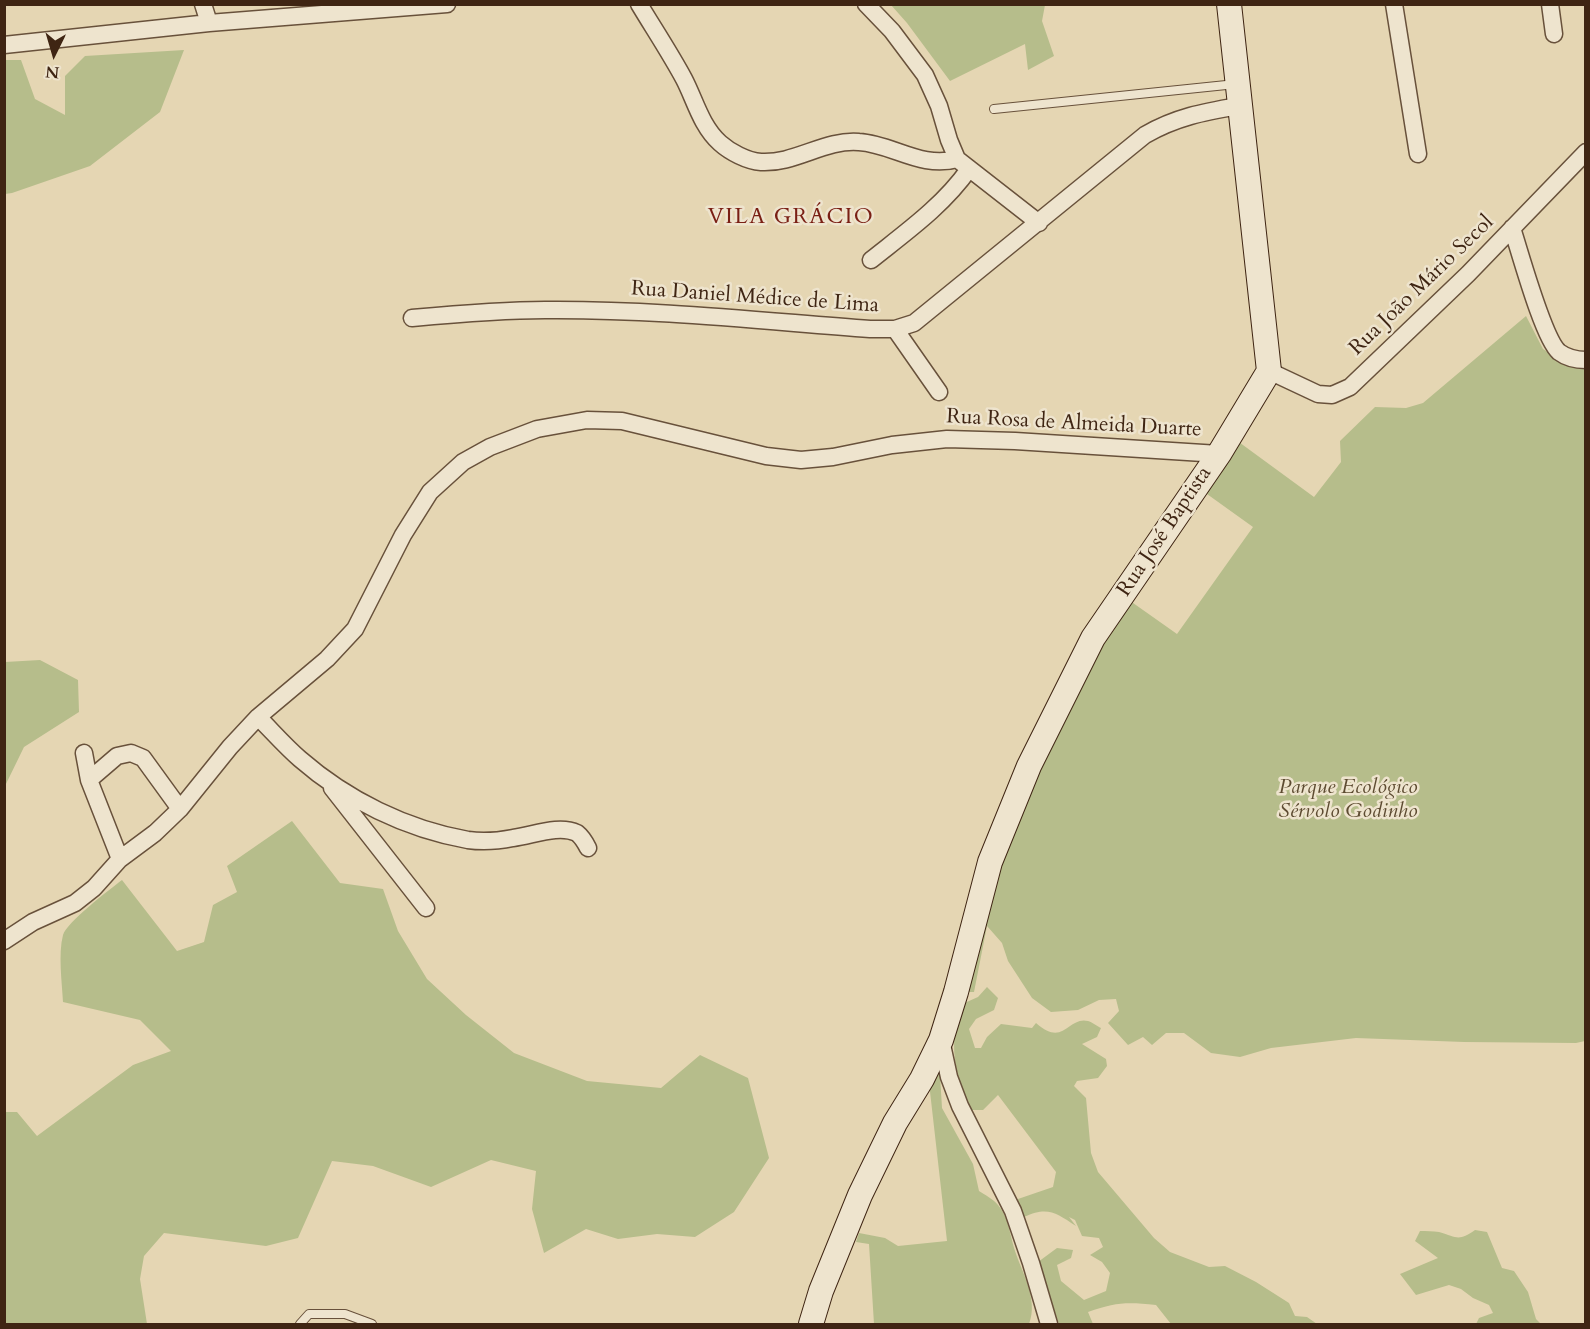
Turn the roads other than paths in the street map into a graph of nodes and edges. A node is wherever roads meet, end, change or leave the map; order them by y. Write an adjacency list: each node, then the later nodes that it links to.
1 (203, 4): 8 (street)
2 (447, 4): 8 (street)
3 (639, 4): 15 (street)
4 (866, 4): 15 (street)
5 (1229, 4): 11 (street)
6 (1394, 4): 14 (street)
7 (1550, 4): 9 (street)
8 (209, 23): 10 (street)
9 (1554, 34)
10 (4, 45)
11 (1237, 95): 12 (lane); 16 (street, Rua Daniel Médice de Lima); 22 (street)
12 (994, 109)
13 (1586, 152): 17 (street, Rua João Mário Secol)
14 (1418, 154)
15 (963, 164): 16 (street); 18 (street)
16 (1039, 223): 20 (street, Rua Daniel Médice de Lima)
17 (1512, 228): 21 (street); 22 (street, Rua João Mário Secol)
18 (871, 260)
19 (412, 318): 20 (street, Rua Daniel Médice de Lima)
20 (895, 329): 23 (street)
21 (1586, 360)
22 (1269, 371): 24 (street, Rua José Baptista)
23 (939, 392)
24 (1219, 454): 25 (street, Rua Rosa de Almeida Duarte); 34 (street, Rua José Baptista)
25 (258, 717): 27 (street); 29 (street, Rua Rosa de Almeida Duarte)
26 (84, 753): 28 (street)
27 (323, 778): 30 (street); 32 (street)
28 (90, 780): 29 (street); 31 (street)
29 (180, 809): 31 (street, Rua Rosa de Almeida Duarte)
30 (588, 848)
31 (120, 859): 33 (street, Rua Rosa de Almeida Duarte)
32 (426, 908)
33 (4, 941)
34 (941, 1040): 37 (street, Rua José Baptista); 38 (street)
35 (300, 1324): 36 (lane)
36 (372, 1324)
37 (811, 1324)
38 (1049, 1324)

